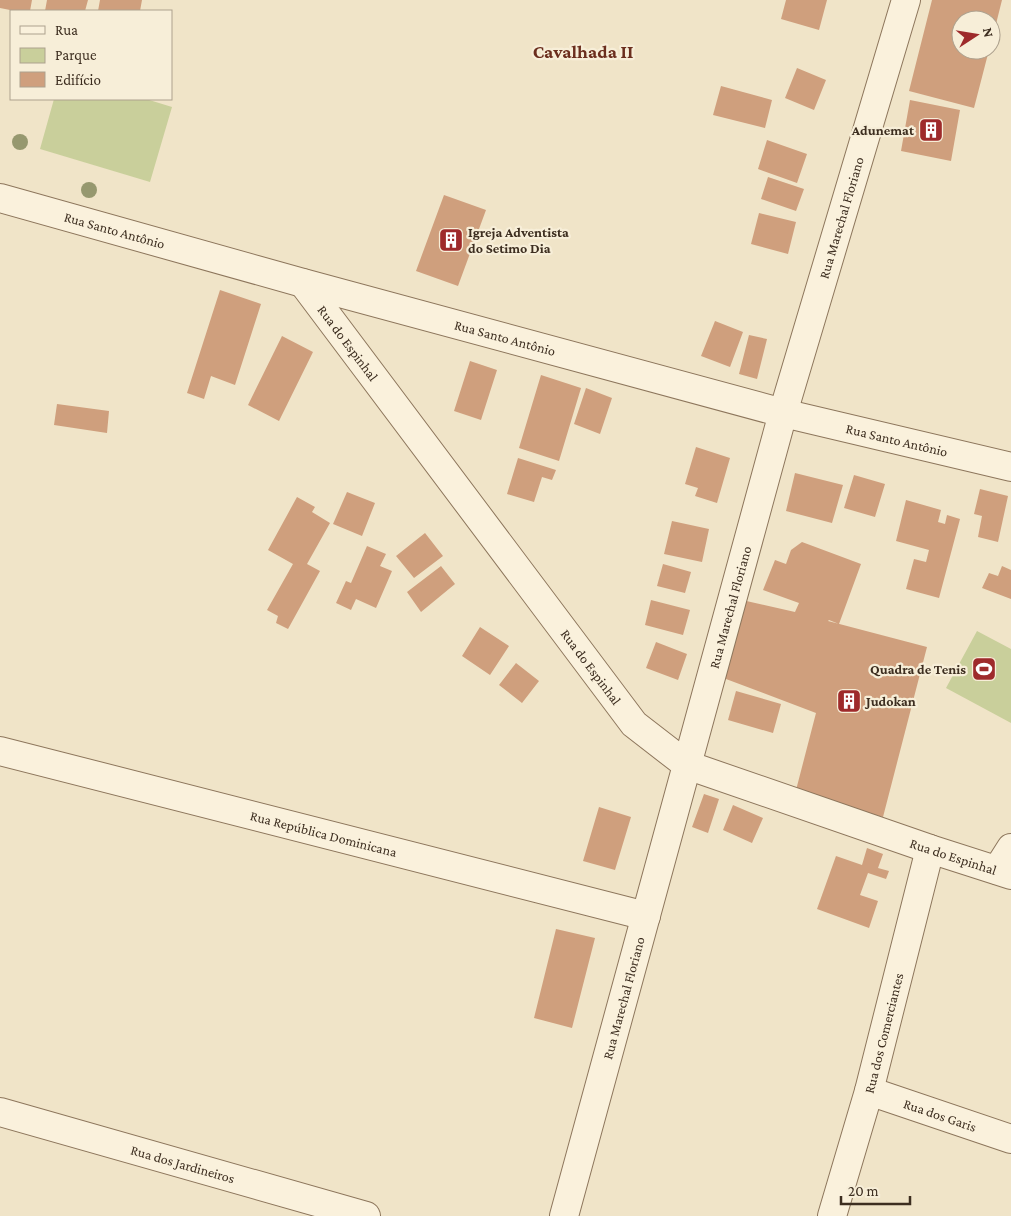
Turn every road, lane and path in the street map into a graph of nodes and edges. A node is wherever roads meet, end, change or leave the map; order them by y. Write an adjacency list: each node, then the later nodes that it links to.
1 (906, 0): 4 (street, Rua Marechal Floriano)
2 (0, 198): 3 (street, Rua Santo Antônio)
3 (304, 283): 4 (street, Rua Santo Antônio); 7 (street, Rua do Espinhal)
4 (783, 412): 5 (street, Rua Santo Antônio); 7 (street, Rua Marechal Floriano)
5 (1011, 468)
6 (0, 751): 10 (street, Rua República Dominicana)
7 (686, 765): 8 (street, Rua do Espinhal); 10 (street, Rua Marechal Floriano)
8 (930, 849): 9 (street, Rua do Espinhal); 11 (street, Rua dos Comerciantes)
9 (1006, 864)
10 (646, 916): 15 (street, Rua Marechal Floriano)
11 (869, 1092): 13 (street, Rua dos Garis); 16 (street, Rua dos Comerciantes)
12 (0, 1112): 14 (street, Rua dos Jardineiros)
13 (1011, 1139)
14 (366, 1216)
15 (564, 1216)
16 (832, 1216)

